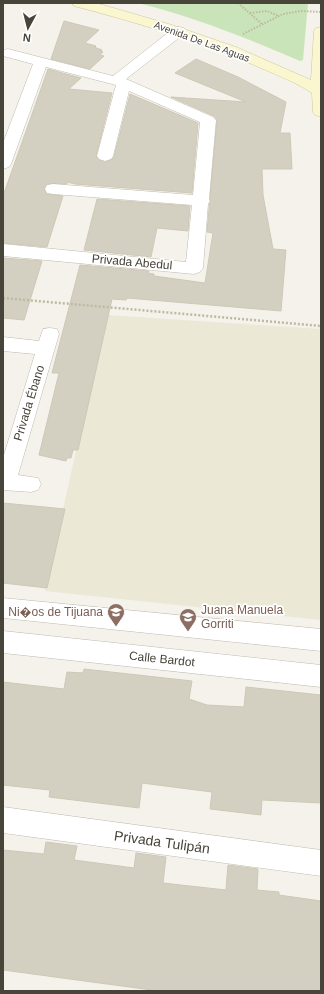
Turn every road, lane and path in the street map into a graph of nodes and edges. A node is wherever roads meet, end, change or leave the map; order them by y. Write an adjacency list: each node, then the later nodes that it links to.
1 (78, 3): 7 (main road, Avenida De Las Aguas)
2 (238, 3): 4 (path)
3 (321, 12): 5 (path)
4 (250, 13): 5 (path); 6 (path)
5 (279, 16): 6 (path)
6 (264, 25): 9 (path)
7 (179, 31): 9 (main road, Avenida De Las Aguas); 12 (street)
8 (321, 31): 13 (main road)
9 (222, 46): 13 (main road, Avenida De Las Aguas)
10 (8, 54): 11 (street, Privada Abedul)
11 (41, 62): 12 (street, Privada Abedul); 16 (street)
12 (120, 81): 15 (street); 18 (street, Privada Abedul)
13 (320, 91): 14 (main road)
14 (321, 112)
15 (105, 156)
16 (3, 164)
17 (53, 189): 18 (street)
18 (202, 201): 19 (street, Privada Abedul)
19 (3, 250)
20 (3, 298): 21 (path)
21 (321, 326)
22 (3, 344): 23 (street, Privada Ébano)
23 (4, 482): 24 (street, Privada Ébano)
24 (31, 484)
25 (3, 608): 26 (street)
26 (321, 640)
27 (3, 642): 28 (street, Calle Bardot)
28 (321, 676)
29 (3, 820): 30 (street, Privada Tulipán)
30 (321, 863)

